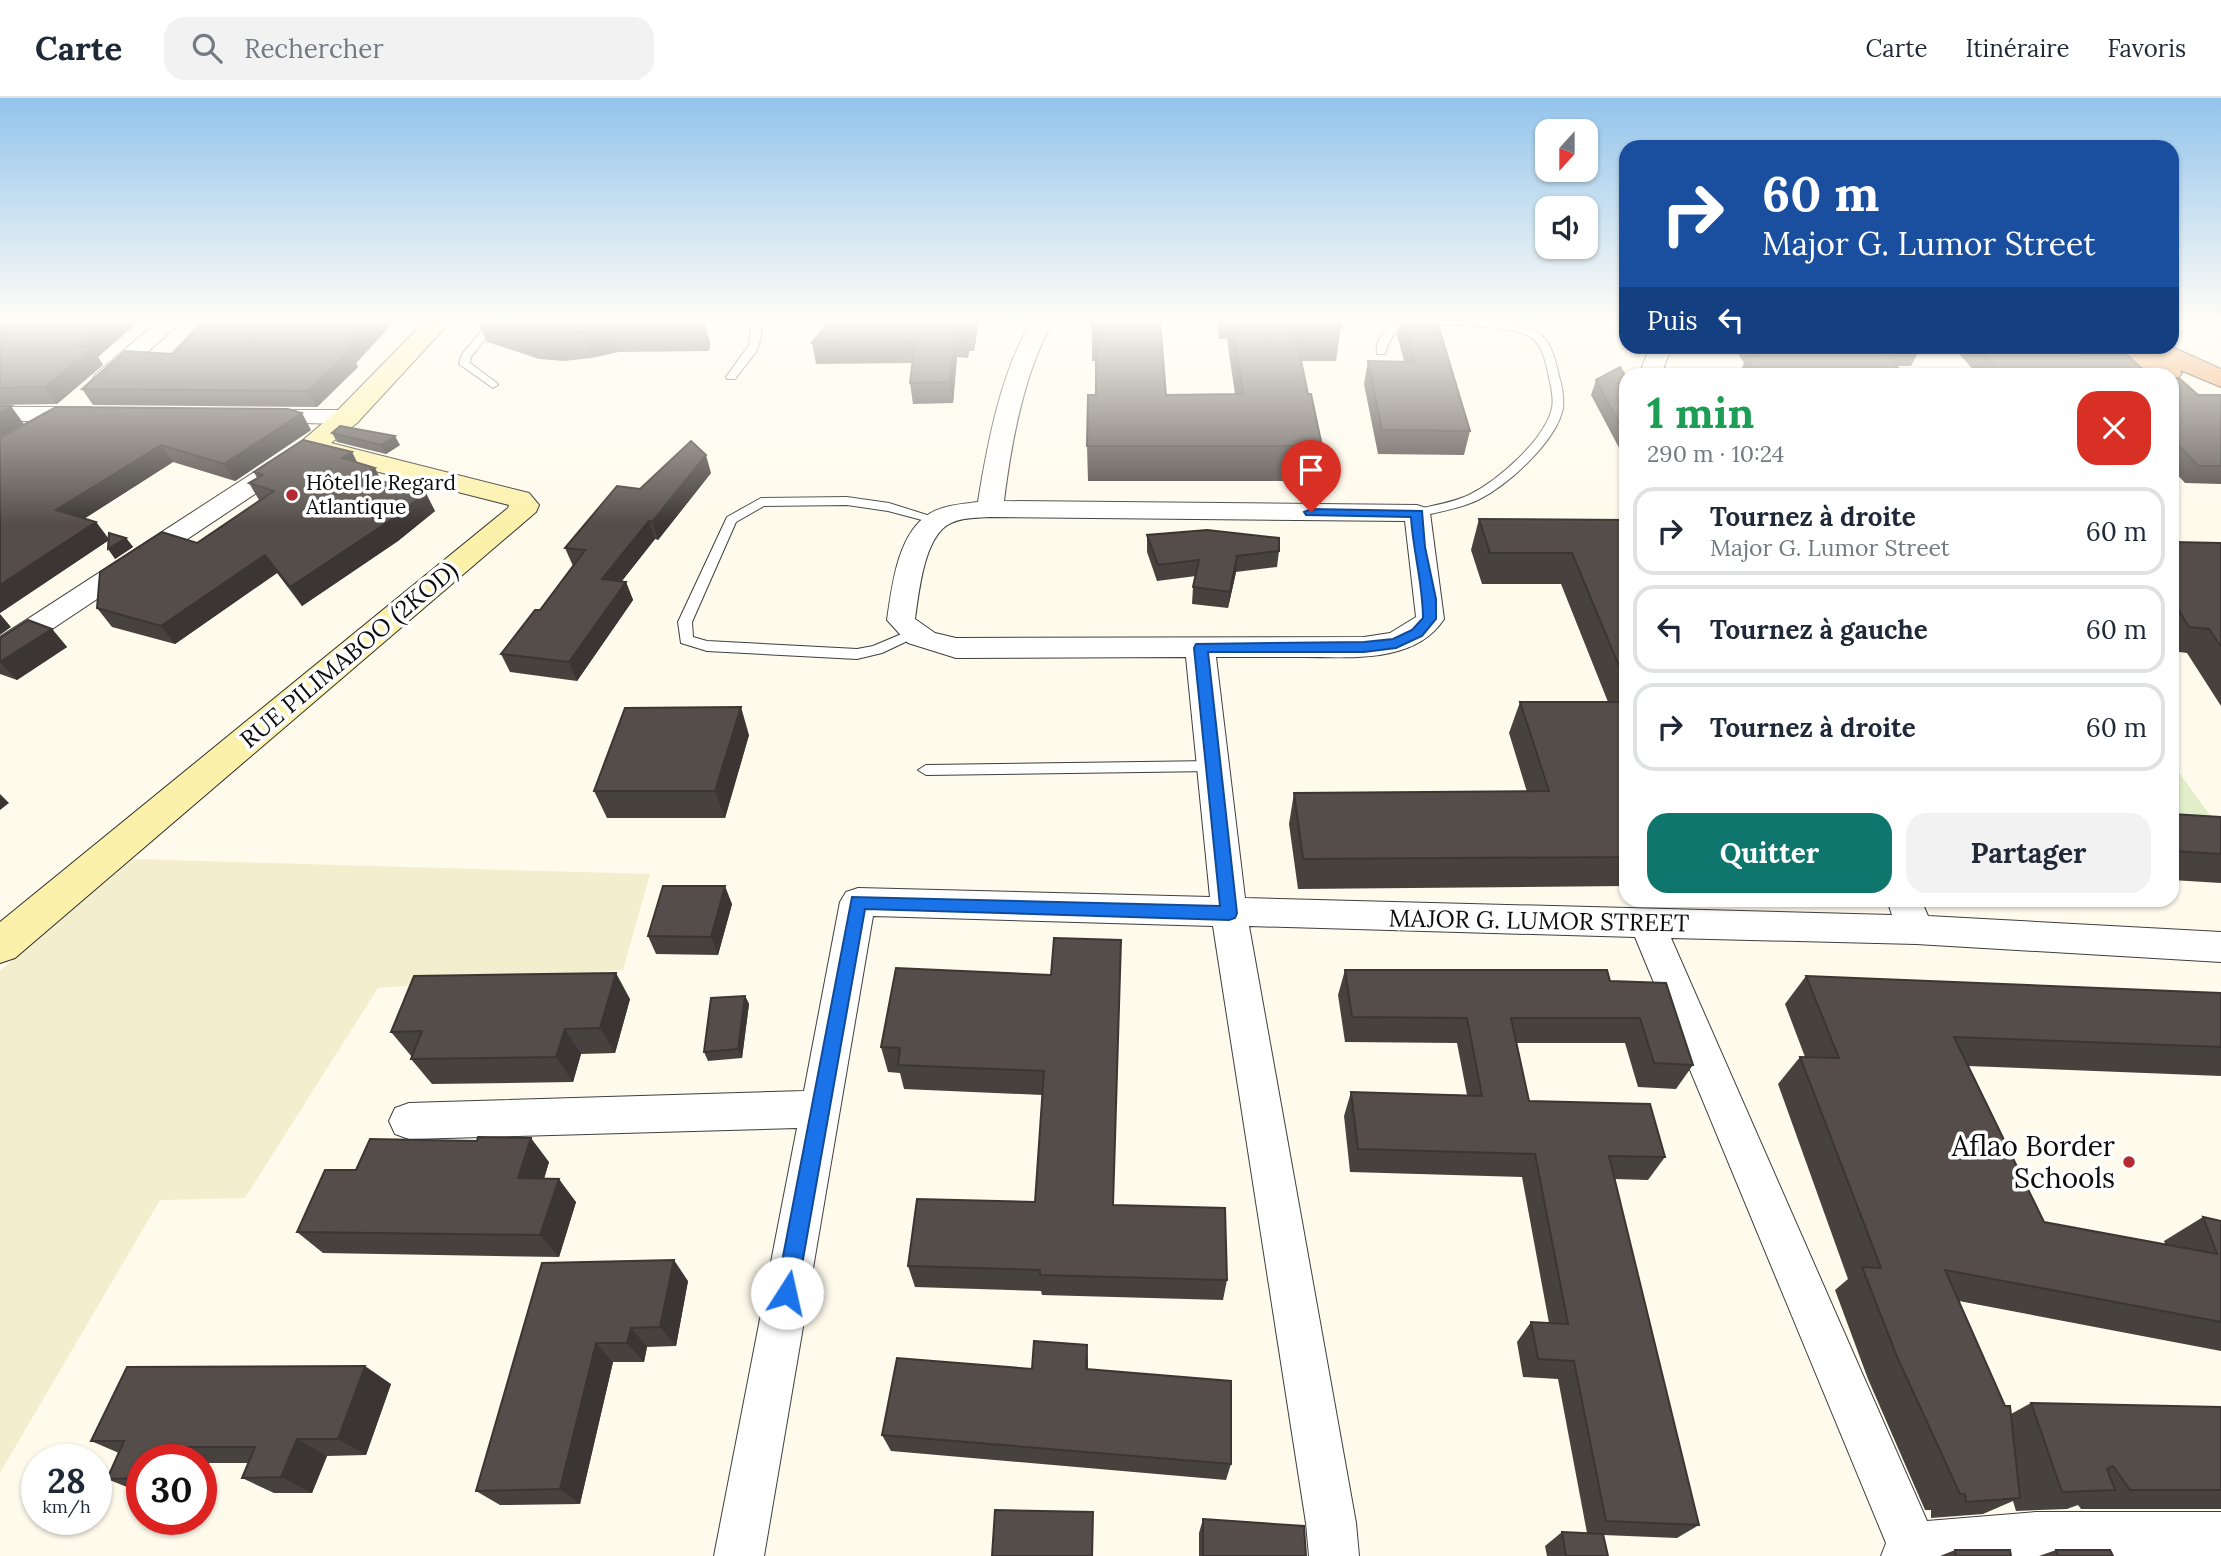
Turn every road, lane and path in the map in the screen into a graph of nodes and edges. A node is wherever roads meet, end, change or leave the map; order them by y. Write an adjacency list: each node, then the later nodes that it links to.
1 (93, 389): 7 (street)
2 (374, 389): 11 (street)
3 (1016, 389): 14 (street)
4 (1556, 389): 15 (lane)
5 (2202, 389): 6 (highway)
6 (2221, 398)
7 (66, 413): 8 (street); 9 (street); 12 (street)
8 (0, 414)
9 (107, 415)
10 (242, 417): 11 (street)
11 (347, 418): 13 (street)
12 (22, 438)
13 (310, 446): 19 (street); 25 (street, RUE PILIMABOO (2KOD))
14 (990, 509): 15 (street); 16 (street)
15 (1418, 513): 18 (street)
16 (937, 520): 17 (street); 17 (lane)
17 (911, 634): 18 (street)
18 (1200, 648): 20 (street)
19 (0, 650)
20 (1213, 766): 21 (lane); 22 (street)
21 (926, 770)
22 (1229, 913): 24 (street, MAJOR G. LUMOR STREET); 27 (street, MAJOR G. LUMOR STREET); 32 (street)
23 (1910, 914): 24 (street, MAJOR G. LUMOR STREET); 26 (street, MAJOR G. LUMOR STREET)
24 (1647, 924): 30 (street)
25 (0, 946)
26 (2221, 947)
27 (820, 1109): 28 (street); 31 (street)
28 (409, 1121)
29 (2221, 1537): 30 (street)
30 (1910, 1551)
31 (740, 1556)
32 (1334, 1556)

